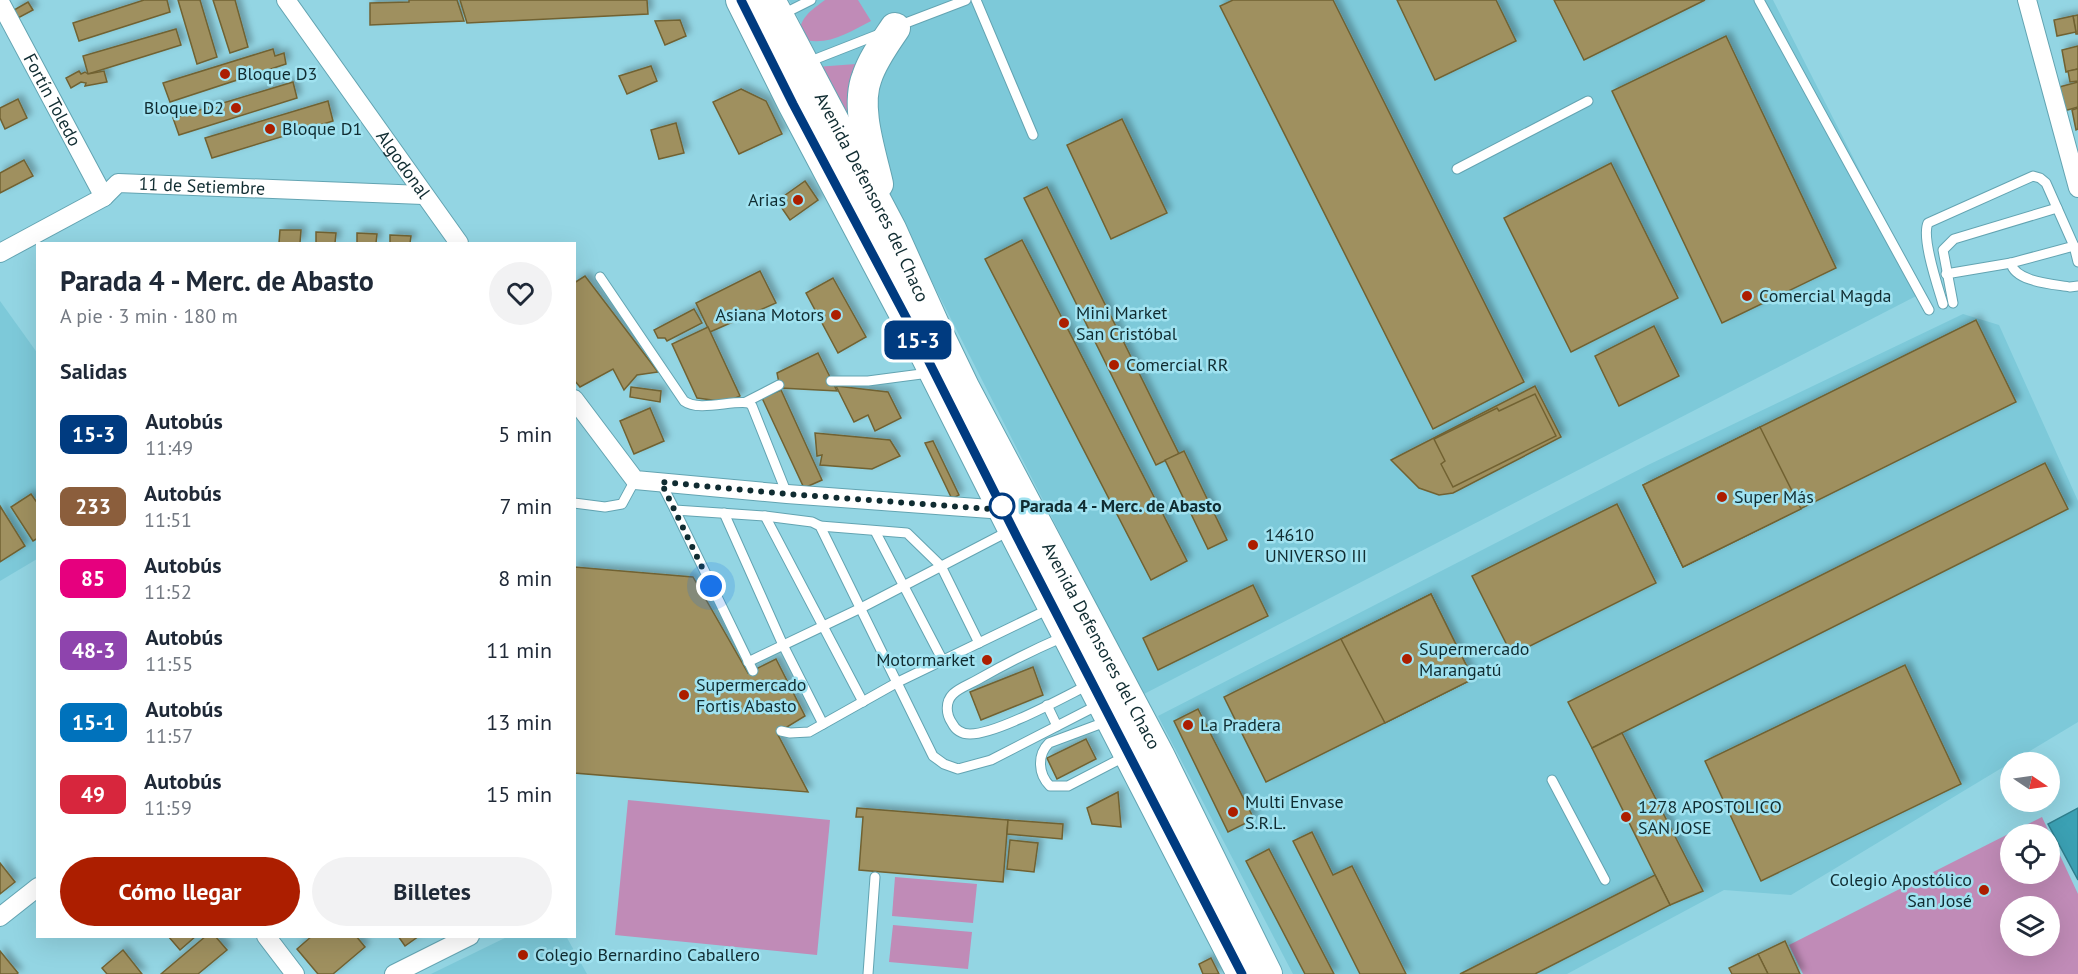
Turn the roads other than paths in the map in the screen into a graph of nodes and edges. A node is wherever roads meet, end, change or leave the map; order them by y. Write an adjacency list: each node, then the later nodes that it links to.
1 (286, 0): 17 (street, Algodonal)
2 (741, 0): 10 (highway, Avenida Defensores del Chaco)
3 (752, 0): 10 (highway)
4 (811, 0): 10 (lane)
5 (966, 0): 11 (lane)
6 (976, 0): 14 (lane)
7 (1760, 0): 31 (lane)
8 (2027, 0): 16 (street)
9 (0, 2): 18 (street, Fortín Toledo)
10 (768, 20): 12 (highway, Avenida Defensores del Chaco); 32 (highway, Avenida Defensores del Chaco)
11 (896, 27): 12 (lane); 20 (highway)
12 (803, 63): 20 (highway, Avenida Defensores del Chaco)
13 (1588, 101): 15 (lane)
14 (1033, 135)
15 (1456, 169)
16 (2078, 188)
17 (423, 195): 18 (street, 11 de Setiembre); 21 (street, Algodonal)
18 (104, 197): 23 (street, 11 de Setiembre)
19 (2057, 208): 22 (lane); 26 (lane); 30 (lane)
20 (887, 222): 61 (highway, Avenida Defensores del Chaco)
21 (458, 242)
22 (2074, 246): 24 (lane); 25 (lane)
23 (0, 253)
24 (2078, 262)
25 (2011, 263): 26 (lane); 28 (lane)
26 (1946, 274): 29 (lane)
27 (600, 277): 36 (lane)
28 (2078, 286)
29 (1953, 303)
30 (1943, 304)
31 (1929, 310)
32 (935, 373): 33 (lane); 44 (highway, Avenida Defensores del Chaco)
33 (831, 381)
34 (779, 385): 36 (lane)
35 (576, 402): 37 (street)
36 (746, 402): 39 (lane)
37 (634, 480): 38 (street); 40 (lane)
38 (661, 482): 39 (street); 41 (lane)
39 (787, 494): 44 (street)
40 (576, 503)
41 (675, 510): 42 (lane); 56 (lane)
42 (724, 513): 43 (lane); 54 (lane)
43 (765, 516): 45 (lane); 51 (lane)
44 (1008, 519): 47 (lane); 49 (highway, Avenida Defensores del Chaco)
45 (820, 526): 46 (lane); 50 (lane)
46 (875, 531): 47 (lane); 48 (lane)
47 (942, 566): 48 (lane); 53 (lane)
48 (904, 586): 50 (lane); 55 (lane)
49 (1050, 601): 52 (highway, Avenida Defensores del Chaco); 53 (lane); 61 (highway)
50 (861, 608): 51 (lane); 58 (lane)
51 (822, 626): 54 (lane); 59 (lane)
52 (1068, 635): 60 (lane); 61 (highway, Avenida Defensores del Chaco)
53 (979, 643): 55 (lane)
54 (783, 645): 56 (lane); 62 (lane)
55 (942, 661): 58 (lane)
56 (748, 662): 57 (lane)
57 (753, 671)
58 (898, 682): 59 (lane); 63 (lane)
59 (862, 702): 62 (lane)
60 (1047, 705): 61 (lane); 63 (lane)
61 (1118, 709): 63 (lane); 65 (highway, Avenida Defensores del Chaco); 65 (lane); 67 (highway); 78 (highway, Avenida Defensores del Chaco)
62 (824, 724): 64 (lane)
63 (1057, 726)
64 (781, 731)
65 (1129, 754): 67 (highway, Avenida Defensores del Chaco)
66 (1551, 780): 69 (lane)
67 (1189, 869): 77 (highway, Avenida Defensores del Chaco)
68 (875, 877): 76 (lane)
69 (1605, 880)
70 (36, 889): 71 (street)
71 (0, 917)
72 (268, 938): 74 (street)
73 (466, 938): 75 (street)
74 (295, 974)
75 (394, 974)
76 (868, 974)
77 (1242, 974)
78 (1267, 974)

